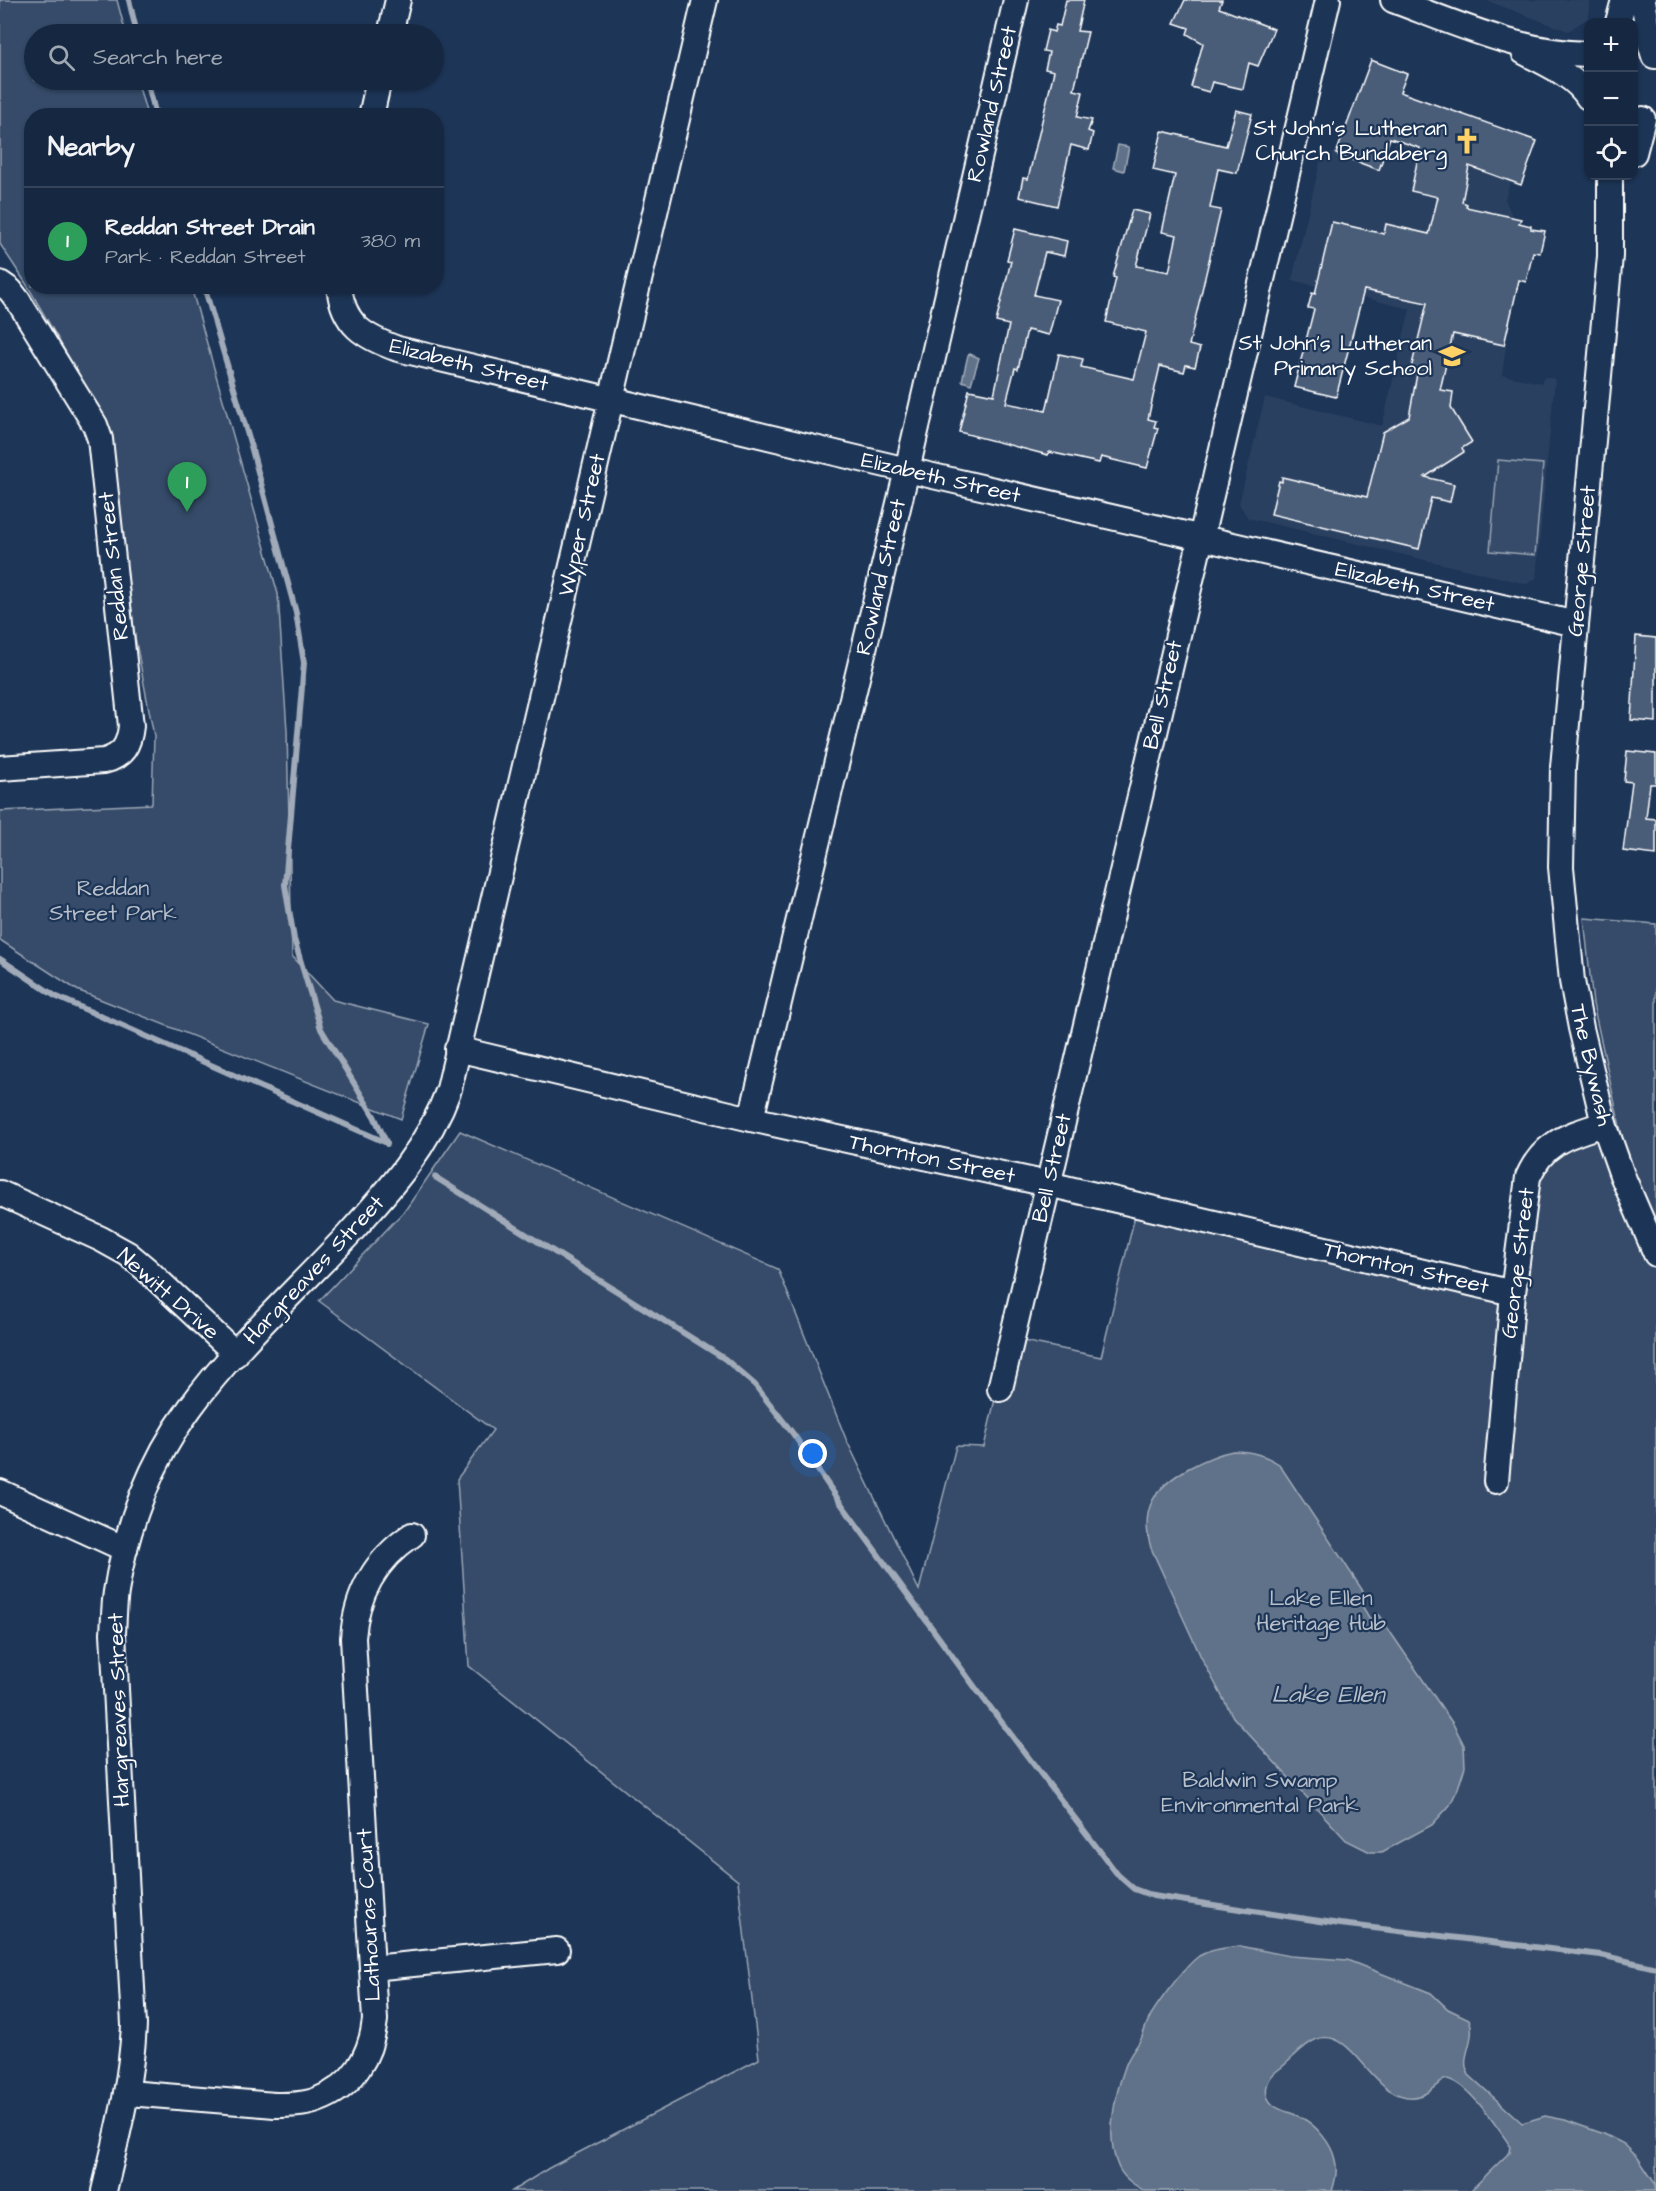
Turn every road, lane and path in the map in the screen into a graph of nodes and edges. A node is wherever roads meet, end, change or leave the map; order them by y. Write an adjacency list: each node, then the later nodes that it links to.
1 (398, 0): 9 (street)
2 (705, 0): 23 (street, Wyper Street)
3 (1016, 0): 24 (street, Rowland Street)
4 (1328, 0): 25 (street, Bell Street)
5 (1393, 0): 10 (street)
6 (1624, 0): 8 (street)
7 (1643, 0): 11 (street)
8 (1619, 18)
9 (392, 24)
10 (1490, 35): 12 (street); 14 (street)
11 (1648, 53)
12 (1584, 54)
13 (376, 90): 15 (street)
14 (1584, 90)
15 (372, 108)
16 (1647, 116): 17 (street)
17 (1638, 142)
18 (1611, 180): 20 (street, George Street)
19 (1626, 180): 20 (street, George Street)
20 (1610, 256): 26 (street, George Street)
21 (0, 283): 27 (street, Reddan Street)
22 (341, 294): 23 (street, Elizabeth Street)
23 (612, 400): 24 (street, Elizabeth Street); 29 (street, Wyper Street)
24 (907, 470): 25 (street, Elizabeth Street); 30 (street, Rowland Street)
25 (1200, 537): 26 (street, Elizabeth Street); 32 (street, Bell Street)
26 (1576, 624): 28 (street, George Street)
27 (0, 768)
28 (1561, 867): 31 (street, The Bywash)
29 (457, 1049): 30 (street, Thornton Street); 36 (street, Hargreaves Street)
30 (751, 1119): 32 (street, Thornton Street)
31 (1604, 1124): 34 (street, The Bywash); 35 (street, George Street)
32 (1048, 1184): 35 (street, Thornton Street); 37 (street, Bell Street)
33 (0, 1193): 36 (street, Newitt Drive)
34 (1656, 1254)
35 (1513, 1293): 38 (street, George Street)
36 (236, 1354): 41 (street, Hargreaves Street)
37 (1000, 1389)
38 (1496, 1481)
39 (0, 1492): 41 (street)
40 (412, 1535): 43 (street, Lathouras Court)
41 (125, 1549): 44 (street, Hargreaves Street)
42 (557, 1950): 43 (street)
43 (372, 1968): 44 (street, Lathouras Court)
44 (128, 2093): 45 (street, Hargreaves Street)
45 (104, 2191)

